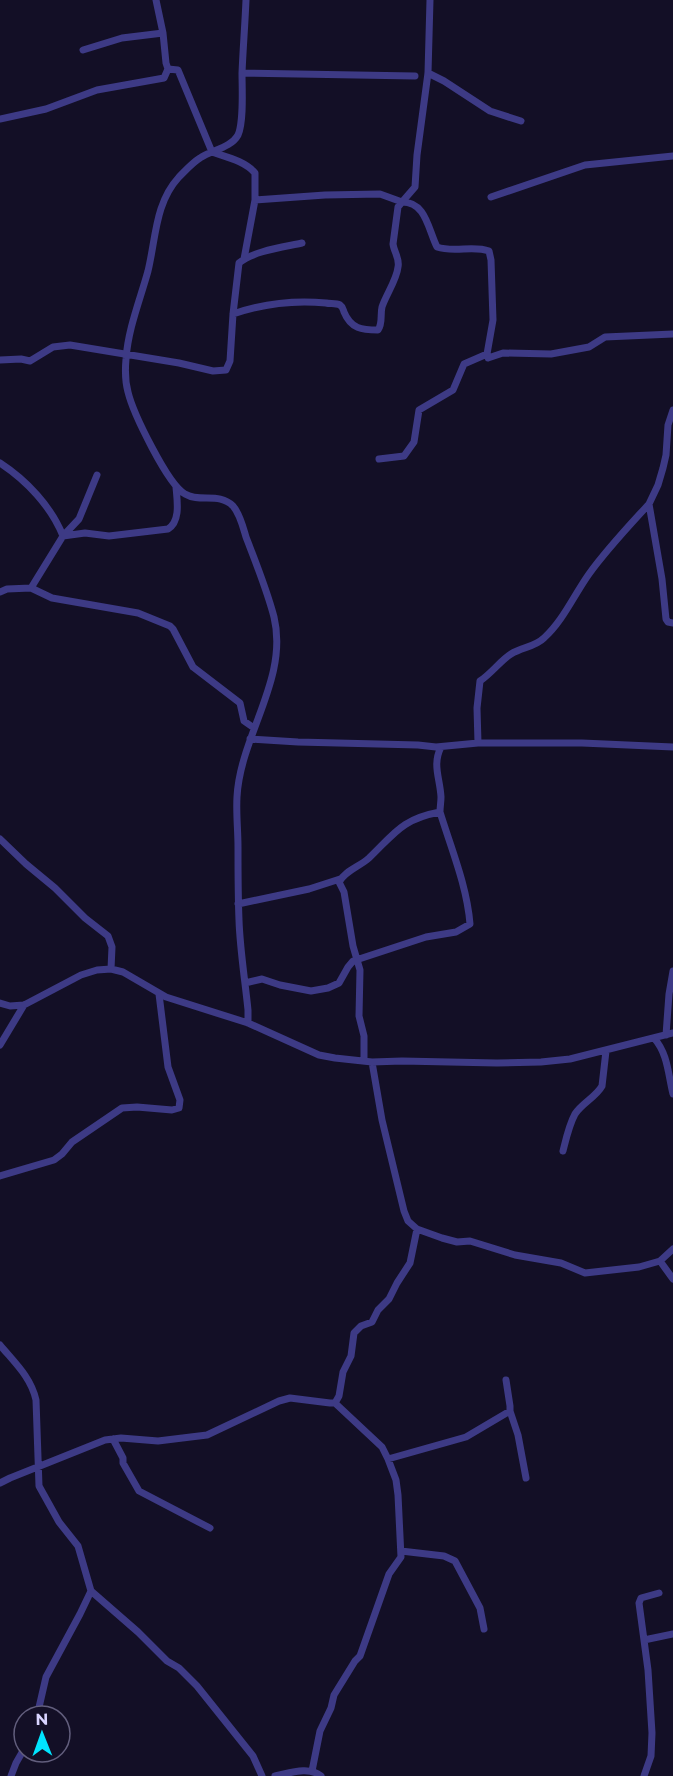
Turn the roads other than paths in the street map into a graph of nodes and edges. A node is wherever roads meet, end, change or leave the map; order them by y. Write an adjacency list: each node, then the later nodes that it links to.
1 (156, 0): 4 (street)
2 (246, 0): 7 (street)
3 (430, 0): 8 (street)
4 (163, 33): 5 (street); 6 (street)
5 (83, 50)
6 (168, 69): 10 (street); 12 (street)
7 (242, 73): 9 (street); 12 (street)
8 (428, 73): 11 (street); 16 (street)
9 (415, 76)
10 (0, 119)
11 (521, 121)
12 (212, 152): 15 (street); 22 (street)
13 (673, 156): 14 (street)
14 (491, 196)
15 (255, 200): 16 (street); 18 (street)
16 (402, 202): 19 (street); 21 (street)
17 (302, 243): 18 (street)
18 (244, 259): 19 (street)
19 (233, 314): 22 (street)
20 (673, 334): 21 (street)
21 (488, 354): 25 (street)
22 (126, 355): 23 (street); 28 (street)
23 (0, 360)
24 (673, 410): 29 (street)
25 (379, 459)
26 (0, 463): 30 (street)
27 (98, 476): 30 (street)
28 (176, 486): 30 (street); 34 (street)
29 (649, 504): 33 (street); 36 (street)
30 (63, 536): 31 (street)
31 (31, 588): 32 (street); 34 (street)
32 (0, 592)
33 (673, 623)
34 (254, 728): 35 (street)
35 (250, 739): 37 (street); 42 (street)
36 (478, 743): 37 (street); 38 (street)
37 (441, 747): 39 (street)
38 (673, 747)
39 (440, 812): 41 (street); 43 (street)
40 (0, 839): 44 (street)
41 (340, 879): 42 (street); 43 (street)
42 (238, 904): 46 (street)
43 (358, 961): 46 (street); 55 (street)
44 (111, 969): 47 (street); 49 (street)
45 (673, 971): 51 (street)
46 (245, 983): 50 (street)
47 (159, 994): 50 (street); 58 (street)
48 (0, 1004): 49 (street)
49 (24, 1005): 53 (street)
50 (248, 1023): 55 (street)
51 (670, 1034): 52 (street)
52 (654, 1038): 54 (street); 56 (street)
53 (0, 1045)
54 (606, 1051): 55 (street); 57 (street)
55 (368, 1061): 59 (street)
56 (673, 1094)
57 (563, 1151)
58 (0, 1176)
59 (417, 1229): 61 (street); 67 (street)
60 (673, 1249): 61 (street)
61 (660, 1261): 62 (street)
62 (673, 1279)
63 (0, 1345): 64 (street)
64 (8, 1355): 65 (street); 71 (street)
65 (0, 1359)
66 (506, 1380): 68 (street)
67 (335, 1402): 69 (street); 70 (street)
68 (510, 1411): 70 (street); 72 (street)
69 (113, 1438): 71 (street); 74 (street)
70 (388, 1459): 75 (street)
71 (39, 1467): 73 (street); 76 (street)
72 (526, 1478)
73 (0, 1483)
74 (210, 1528)
75 (401, 1551): 78 (street); 82 (street)
76 (91, 1591): 81 (street); 83 (street)
77 (659, 1593): 80 (street)
78 (484, 1629)
79 (673, 1634): 80 (street)
80 (644, 1640): 86 (street)
81 (40, 1704)
82 (312, 1771): 84 (street); 85 (street)
83 (262, 1776)
84 (275, 1776)
85 (321, 1776)
86 (644, 1776)

